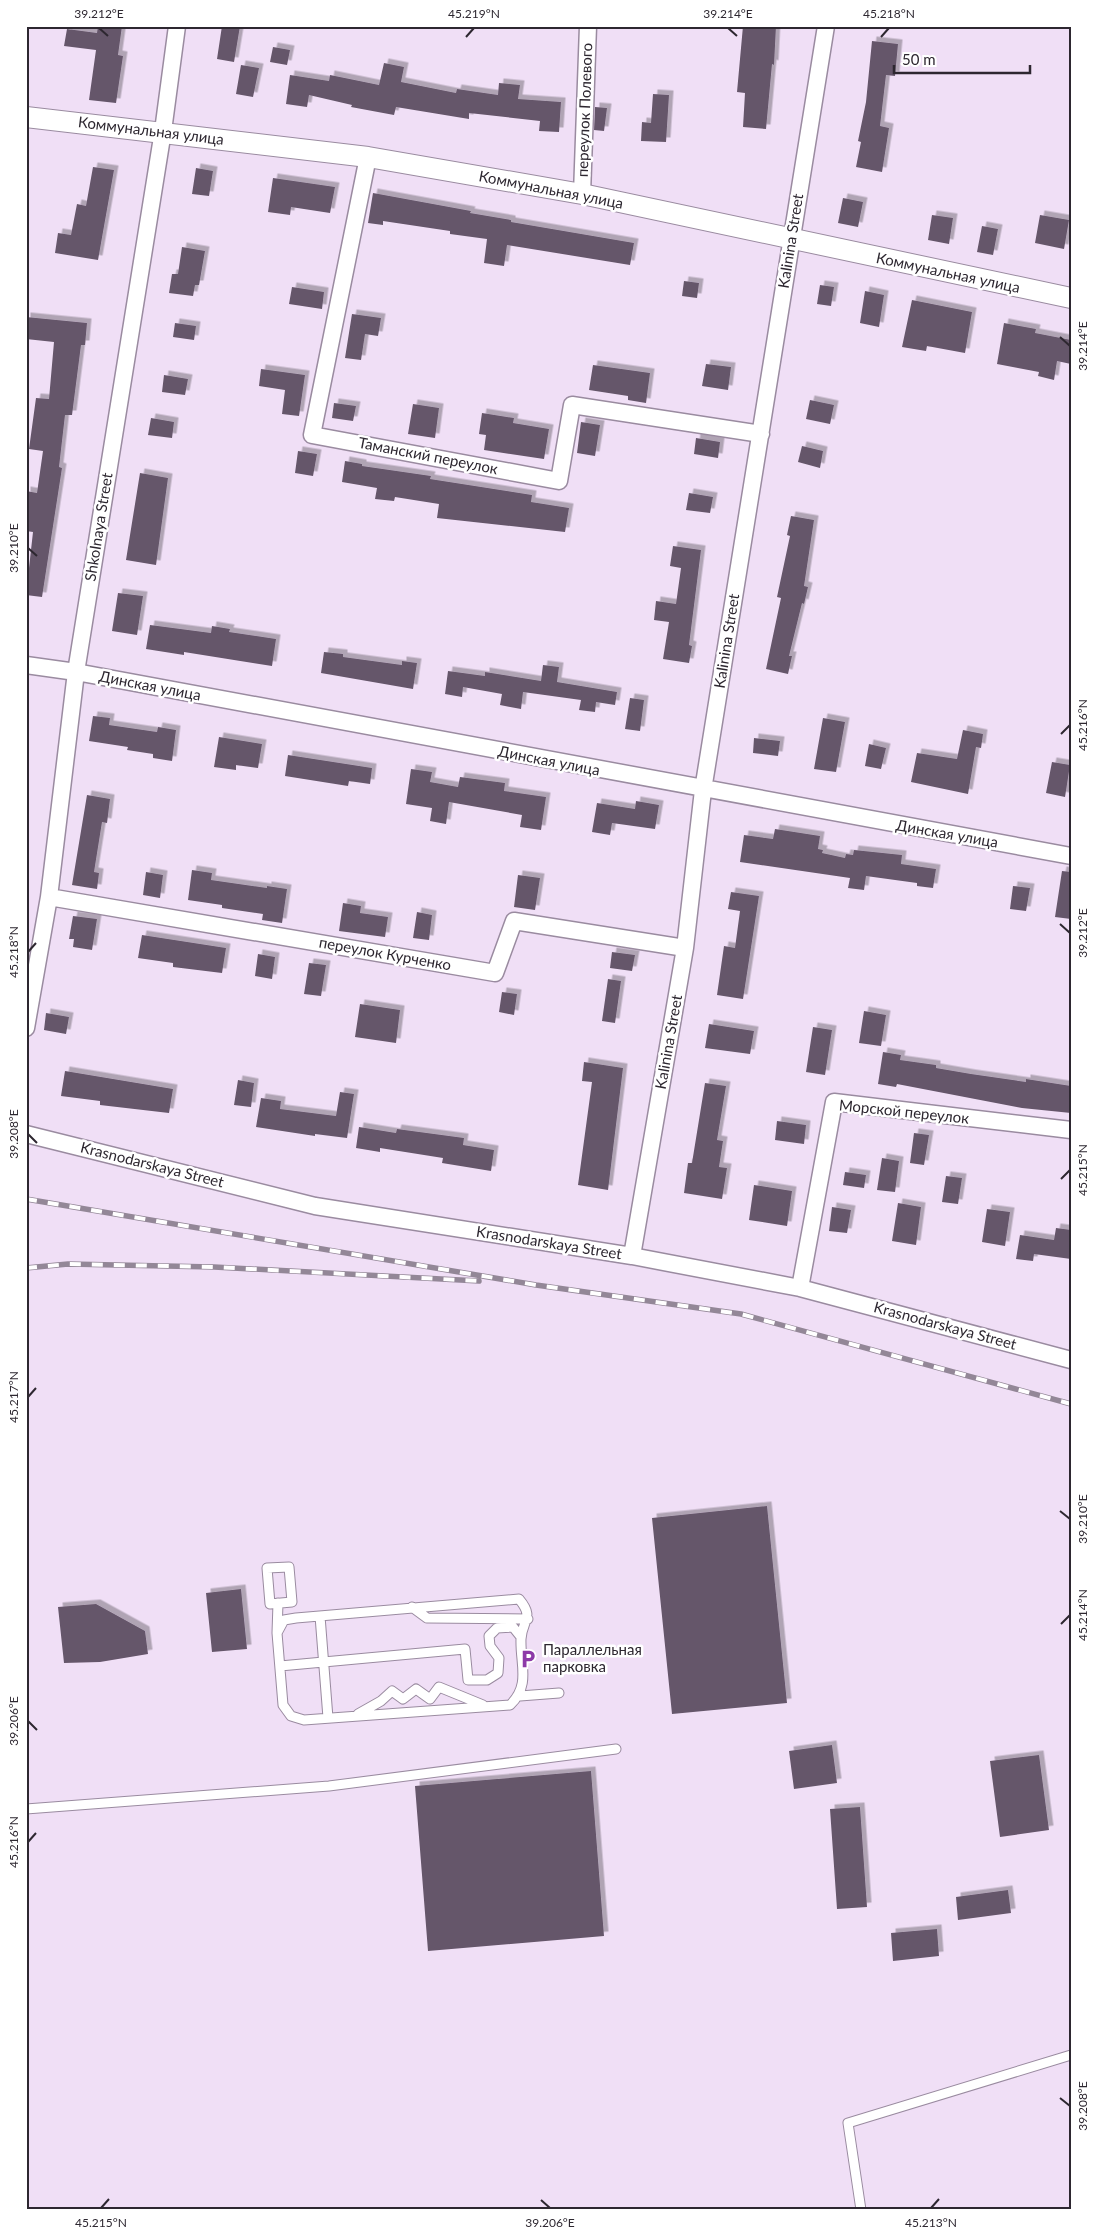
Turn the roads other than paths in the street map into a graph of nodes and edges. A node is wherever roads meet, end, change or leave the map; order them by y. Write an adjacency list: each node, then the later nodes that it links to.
1 (177, 26): 5 (street, Shkolnaya Street)
2 (588, 26): 7 (street, переулок Полевого)
3 (826, 26): 8 (street, Kalinina Street)
4 (26, 116): 5 (street, Коммунальная улица)
5 (163, 131): 6 (street, Коммунальная улица); 12 (street, Shkolnaya Street)
6 (368, 158): 7 (street, Коммунальная улица); 10 (street, Таманский переулок)
7 (582, 194): 8 (street, Коммунальная улица)
8 (791, 240): 9 (street, Коммунальная улица); 10 (street, Kalinina Street)
9 (1071, 298)
10 (761, 434): 13 (street, Kalinina Street)
11 (26, 665): 12 (street, Динская улица)
12 (76, 672): 13 (street, Динская улица); 15 (street, Shkolnaya Street)
13 (703, 790): 14 (street, Динская улица); 16 (street, Kalinina Street)
14 (1071, 856)
15 (48, 897): 16 (street, переулок Курченко); 17 (street, Shkolnaya Street)
16 (685, 948): 20 (street, Kalinina Street)
17 (26, 1028)
18 (1071, 1130): 21 (street, Морской переулок)
19 (26, 1134): 20 (street, Krasnodarskaya Street)
20 (632, 1256): 21 (street, Krasnodarskaya Street)
21 (800, 1288): 22 (street, Krasnodarskaya Street)
22 (1071, 1360)
23 (412, 1607): 24 (lane); 26 (lane); 26 (lane)
24 (320, 1616): 25 (lane); 29 (lane)
25 (296, 1618): 27 (lane); 27 (lane)
26 (528, 1619): 28 (lane)
27 (277, 1633): 30 (lane)
28 (521, 1637): 29 (lane); 32 (lane)
29 (324, 1663): 30 (lane); 35 (lane)
30 (280, 1666): 35 (lane)
31 (559, 1693): 32 (lane)
32 (520, 1696): 33 (lane)
33 (486, 1707): 34 (lane); 34 (lane)
34 (356, 1716): 35 (lane)
35 (328, 1718)
36 (616, 1749): 37 (lane)
37 (26, 1809)
38 (1071, 2055): 39 (lane)
39 (861, 2210)

